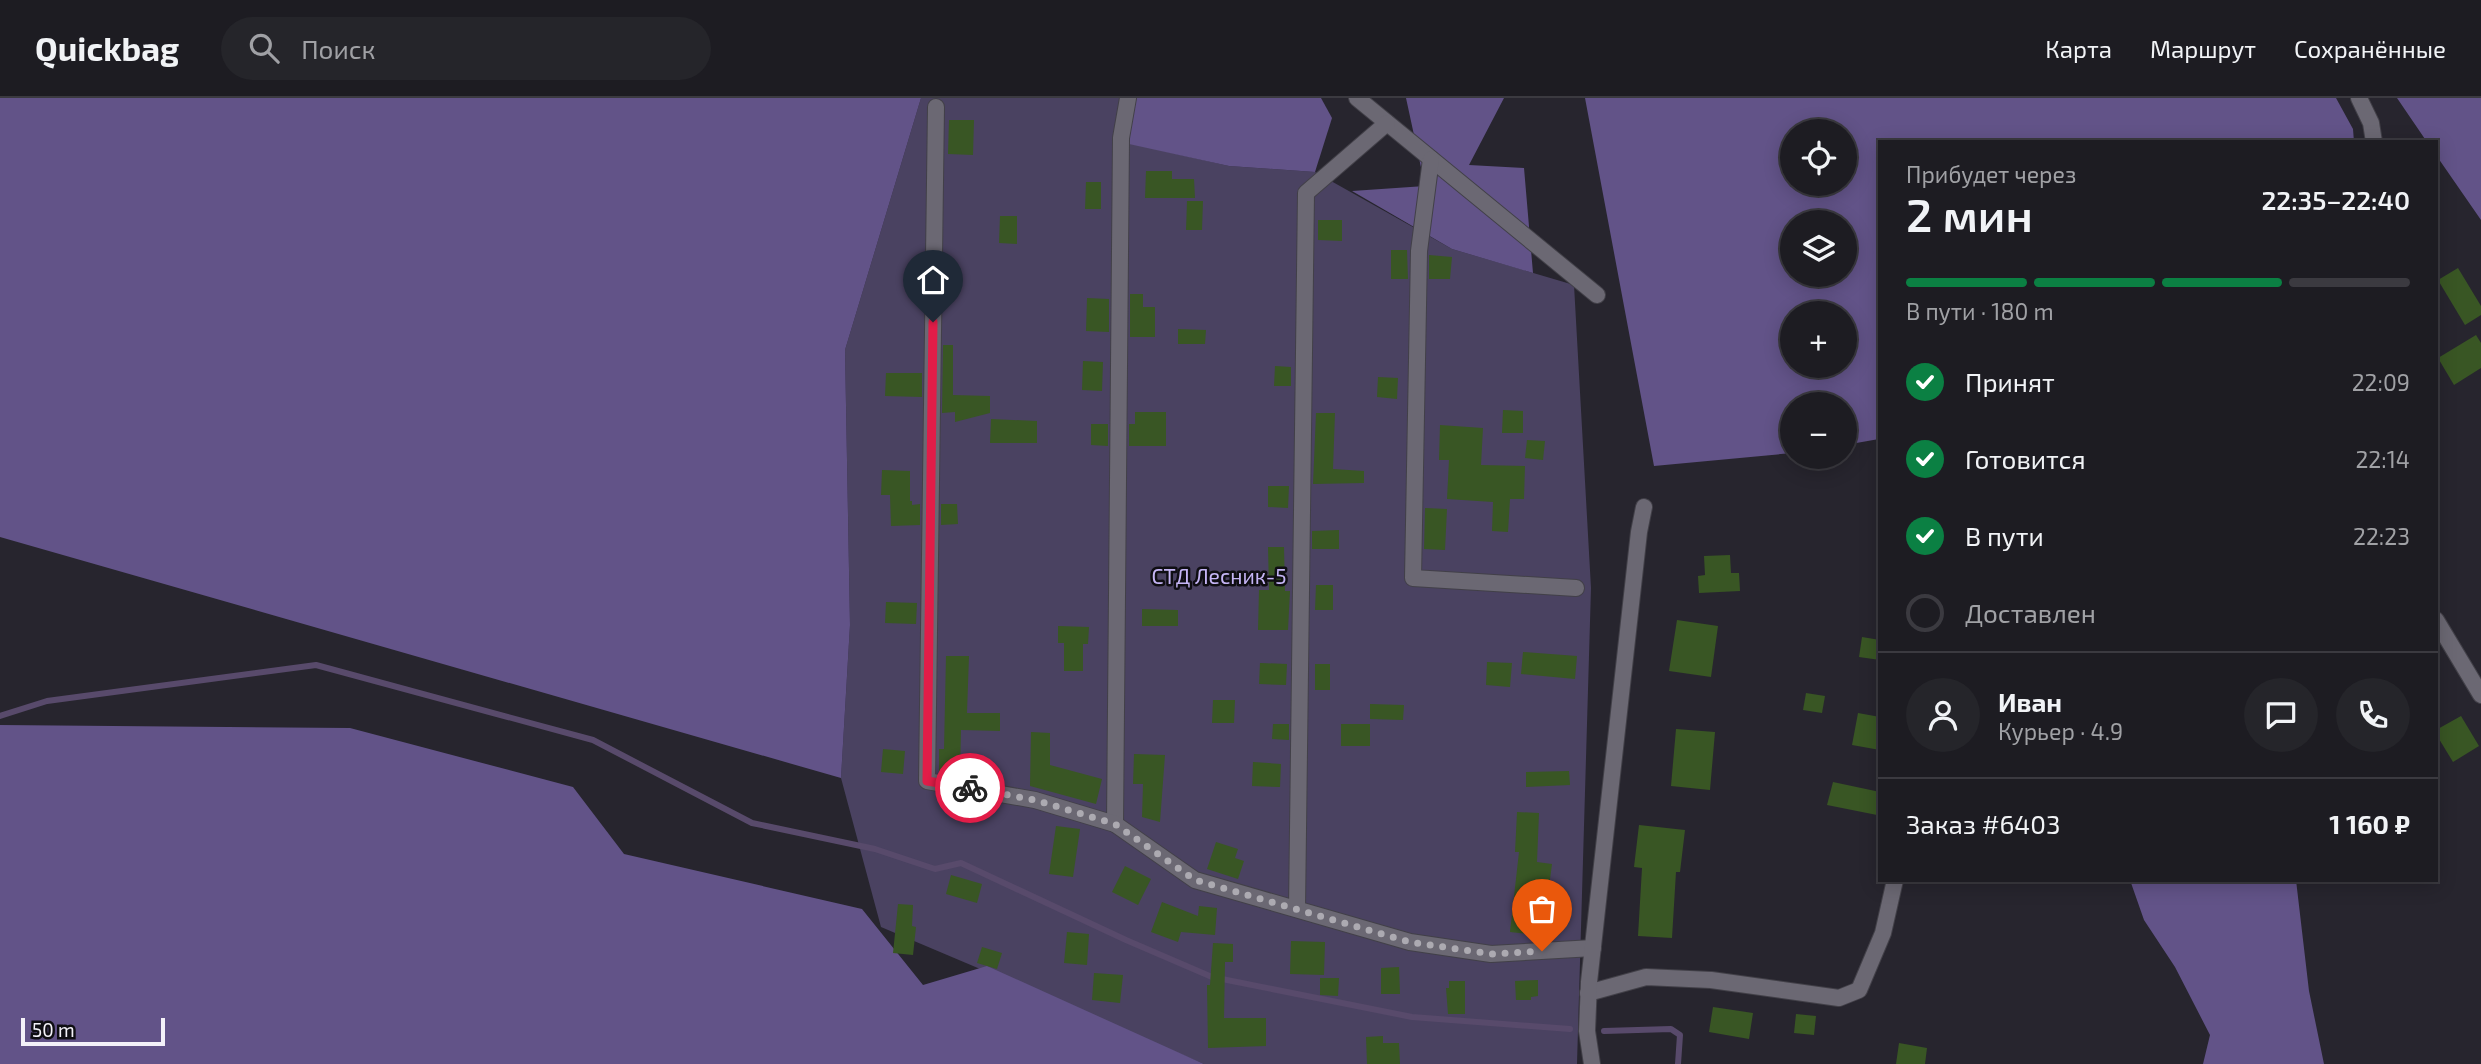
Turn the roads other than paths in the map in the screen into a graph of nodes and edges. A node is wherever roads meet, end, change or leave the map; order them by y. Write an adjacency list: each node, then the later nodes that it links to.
1 (1128, 98): 13 (street)
2 (1357, 98): 5 (street)
3 (2359, 98): 6 (street)
4 (936, 107): 13 (street)
5 (1387, 122): 7 (street); 15 (street)
6 (2374, 140)
7 (1431, 159): 8 (street); 10 (street)
8 (1597, 296)
9 (1644, 507): 16 (street)
10 (1576, 588)
11 (2438, 623): 12 (street)
12 (2481, 695)
13 (1115, 824): 15 (street)
14 (1895, 882): 17 (street)
15 (1297, 909): 16 (street)
16 (1593, 948): 17 (street)
17 (1588, 993): 18 (street)
18 (1592, 1064)

